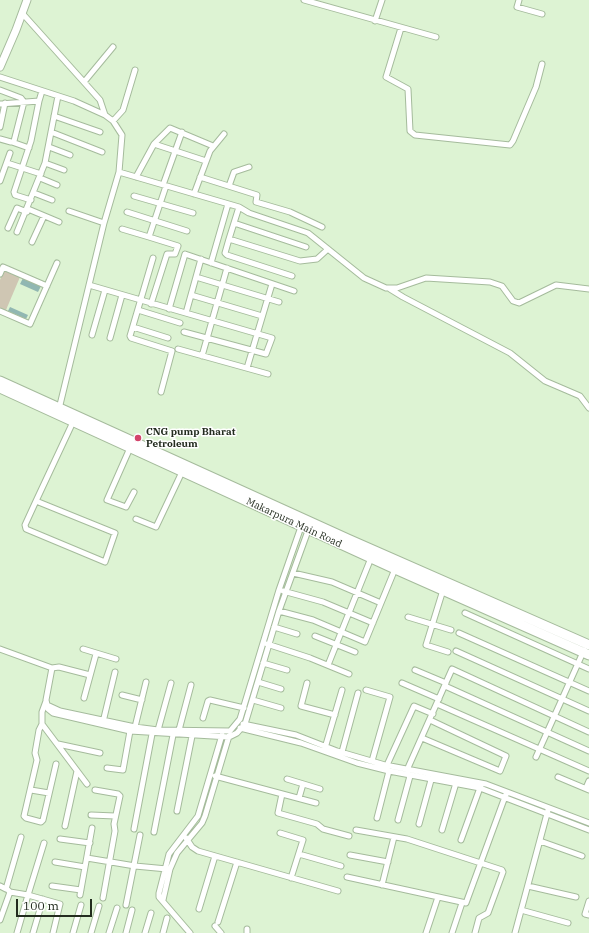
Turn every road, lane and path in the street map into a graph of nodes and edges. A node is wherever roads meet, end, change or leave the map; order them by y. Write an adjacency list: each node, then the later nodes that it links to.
1 (304, 0): 7 (street)
2 (382, 0): 7 (street)
3 (519, 0): 6 (street)
4 (24, 1): 5 (street)
5 (22, 13): 12 (street); 15 (street)
6 (542, 14)
7 (375, 21): 8 (street)
8 (401, 28): 9 (street); 11 (street)
9 (436, 37)
10 (113, 47): 15 (street)
11 (542, 64)
12 (0, 67)
13 (135, 70): 24 (street)
14 (0, 77): 17 (street)
15 (84, 82): 22 (street)
16 (0, 90): 20 (street)
17 (42, 91): 18 (street); 19 (street)
18 (58, 96): 22 (street); 23 (street)
19 (39, 101): 20 (street); 35 (street)
20 (24, 102): 21 (street); 31 (street)
21 (3, 103): 25 (street)
22 (105, 114): 24 (street)
23 (54, 116): 26 (street); 27 (street)
24 (113, 121): 46 (street)
25 (0, 127)
26 (52, 132): 33 (street); 37 (street)
27 (100, 132)
28 (182, 132): 32 (street); 34 (street); 36 (street)
29 (224, 134): 34 (street)
30 (0, 139): 31 (street)
31 (12, 142): 35 (street)
32 (154, 144): 36 (street); 48 (street)
33 (49, 146): 39 (street); 42 (street)
34 (213, 146): 40 (street)
35 (28, 148): 44 (street)
36 (175, 151): 40 (street); 52 (street)
37 (102, 152)
38 (10, 153): 41 (street)
39 (70, 155)
40 (206, 160): 49 (street)
41 (7, 163): 44 (street); 50 (street)
42 (45, 163): 45 (street); 47 (street)
43 (249, 167): 53 (street)
44 (22, 168): 47 (street); 57 (street)
45 (64, 170)
46 (119, 172): 48 (street); 69 (street)
47 (40, 176): 51 (street); 54 (street)
48 (136, 177): 52 (street)
49 (200, 177): 53 (street); 55 (street)
50 (0, 181)
51 (57, 185)
52 (165, 185): 55 (street); 59 (street)
53 (229, 186): 71 (street)
54 (34, 193): 57 (street); 58 (street)
55 (194, 194): 60 (street)
56 (134, 196): 59 (street)
57 (31, 200): 62 (street)
58 (52, 200)
59 (160, 204): 65 (street); 67 (street)
60 (228, 204): 61 (street); 84 (street)
61 (239, 207): 70 (street); 80 (street)
62 (27, 210): 66 (street); 72 (street); 75 (street)
63 (69, 211): 69 (street)
64 (127, 212): 67 (street)
65 (193, 213)
66 (44, 216): 68 (street); 78 (street)
67 (154, 221): 74 (street); 76 (street)
68 (59, 222)
69 (104, 223): 90 (street)
70 (234, 223): 77 (street); 79 (street)
71 (322, 227)
72 (8, 228)
73 (122, 229): 76 (street)
74 (187, 231)
75 (17, 232)
76 (149, 237): 103 (street)
77 (229, 239): 80 (street); 87 (street)
78 (32, 242)
79 (306, 246)
80 (328, 249): 93 (street)
81 (153, 258): 100 (street)
82 (201, 259): 84 (street); 88 (street); 104 (street)
83 (57, 263): 92 (street)
84 (211, 263): 85 (street)
85 (227, 268): 89 (street); 91 (street)
86 (0, 274): 92 (street)
87 (292, 276)
88 (196, 277): 91 (street); 98 (street)
89 (272, 284): 96 (street); 99 (street)
90 (89, 285): 94 (street); 127 (street)
91 (222, 285): 99 (street); 101 (street)
92 (47, 286): 106 (street)
93 (390, 289): 95 (street); 126 (street)
94 (105, 290): 97 (street); 114 (street)
95 (589, 290)
96 (294, 291)
97 (122, 295): 100 (street); 115 (street)
98 (191, 295): 101 (street); 107 (street)
99 (268, 298): 102 (street); 108 (street)
100 (141, 300): 103 (street); 105 (street)
101 (217, 302): 108 (street); 109 (street)
102 (279, 302)
103 (151, 304): 104 (street)
104 (169, 309): 107 (street)
105 (138, 310): 110 (street); 111 (street)
106 (0, 311)
107 (186, 313): 109 (street)
108 (262, 316): 113 (street)
109 (212, 320): 113 (street); 117 (street)
110 (180, 323)
111 (133, 327): 116 (street); 125 (street)
112 (184, 332): 117 (street)
113 (257, 333): 119 (street); 119 (street)
114 (92, 335)
115 (110, 338)
116 (168, 338)
117 (207, 338): 119 (street); 120 (street)
118 (178, 349): 120 (street)
119 (252, 350): 121 (street)
120 (202, 356): 121 (street)
121 (246, 368): 122 (street)
122 (268, 374)
123 (0, 381): 127 (highway, Makarpura Main Road)
124 (0, 388): 127 (highway, Makarpura Main Road)
125 (161, 392)
126 (589, 408)
127 (58, 411): 128 (highway, Makarpura Main Road); 134 (highway, Makarpura Main Road)
128 (74, 422): 129 (highway, Makarpura Main Road); 132 (street)
129 (130, 448): 130 (highway, Makarpura Main Road); 131 (street)
130 (182, 472): 133 (street); 134 (highway, Makarpura Main Road)
131 (134, 492)
132 (36, 501): 132 (street)
133 (136, 519)
134 (306, 524): 135 (highway, Makarpura Main Road); 137 (street); 138 (street); 159 (highway, Makarpura Main Road)
135 (371, 558): 136 (highway, Makarpura Main Road); 141 (street)
136 (394, 569): 139 (highway, Makarpura Main Road); 142 (street)
137 (292, 573): 140 (street); 141 (street)
138 (279, 590): 140 (street); 155 (street)
139 (443, 590): 148 (street); 159 (highway, Makarpura Main Road)
140 (286, 592): 143 (street); 144 (street)
141 (357, 592): 142 (street); 144 (street)
142 (381, 603): 147 (street)
143 (279, 611): 149 (street); 151 (street)
144 (349, 612): 147 (street); 151 (street)
145 (465, 613): 166 (street)
146 (408, 617): 148 (street)
147 (373, 623): 151 (street)
148 (433, 624): 150 (street); 162 (street)
149 (274, 627): 153 (street); 155 (street)
150 (451, 630)
151 (340, 632): 156 (street)
152 (459, 633): 177 (street)
153 (297, 634)
154 (315, 636): 156 (street)
155 (266, 644): 165 (street); 167 (street); 195 (street)
156 (335, 644): 161 (street); 167 (street)
157 (0, 649): 168 (street)
158 (83, 649): 163 (street)
159 (587, 649): 166 (street)
160 (456, 651): 190 (street)
161 (355, 652)
162 (448, 652)
163 (96, 654): 164 (street); 174 (street)
164 (116, 659)
165 (263, 664): 169 (street); 176 (street)
166 (578, 664): 171 (street); 177 (street)
167 (328, 665): 173 (street)
168 (52, 668): 174 (street); 193 (street)
169 (287, 670)
170 (415, 670): 181 (street)
171 (589, 670)
172 (115, 672): 203 (street)
173 (349, 674)
174 (90, 675): 189 (street)
175 (146, 682): 191 (street)
176 (258, 682): 183 (street); 192 (street)
177 (569, 682): 186 (street); 190 (street)
178 (171, 683): 208 (street)
179 (307, 683): 199 (street)
180 (402, 683): 194 (street)
181 (445, 684): 194 (street); 200 (street); 213 (street)
182 (191, 685): 209 (street)
183 (281, 689)
184 (342, 690): 199 (street)
185 (366, 690): 229 (street)
186 (589, 691)
187 (358, 693): 225 (street)
188 (122, 695): 191 (street)
189 (84, 698)
190 (563, 699): 197 (street); 200 (street)
191 (142, 700): 207 (street)
192 (253, 700): 196 (street); 206 (street)
193 (47, 702): 203 (street); 204 (street)
194 (438, 702): 198 (street); 223 (street)
195 (244, 708): 201 (street); 205 (street)
196 (281, 708)
197 (589, 711)
198 (433, 714): 202 (street); 231 (street)
199 (334, 715): 222 (street)
200 (555, 716): 213 (street); 214 (street)
201 (203, 718)
202 (430, 720): 220 (street); 220 (street)
203 (103, 722): 207 (street); 210 (street)
204 (42, 724): 221 (street); 250 (street)
205 (237, 724): 206 (street); 211 (street)
206 (243, 726): 218 (street); 222 (street)
207 (135, 727): 208 (street)
208 (158, 730): 209 (street)
209 (179, 730): 212 (street)
210 (130, 731): 215 (street); 232 (street)
211 (230, 731): 212 (street); 218 (street)
212 (223, 732): 219 (street)
213 (547, 732): 223 (street); 224 (street)
214 (589, 732)
215 (152, 734): 216 (street); 269 (street)
216 (173, 735): 217 (street); 273 (street)
217 (192, 736): 219 (street); 259 (street)
218 (229, 737): 219 (street); 238 (street)
219 (221, 738): 237 (street)
220 (422, 738): 233 (street)
221 (58, 744): 226 (street); 234 (street)
222 (325, 748): 225 (street); 228 (street)
223 (540, 748): 227 (street); 236 (street)
224 (589, 751)
225 (342, 752): 228 (street)
226 (100, 753)
227 (536, 757)
228 (358, 760): 229 (street); 235 (street)
229 (372, 761): 231 (street)
230 (56, 764): 252 (street)
231 (387, 765): 233 (street)
232 (107, 768)
233 (407, 770): 244 (street)
234 (77, 771): 245 (street); 267 (street)
235 (389, 771): 239 (street); 263 (street)
236 (589, 771)
237 (210, 775): 238 (street); 256 (street)
238 (216, 776): 253 (street); 257 (street)
239 (410, 776): 242 (street); 264 (street)
240 (558, 776): 249 (street)
241 (287, 780): 246 (street)
242 (430, 780): 244 (street); 266 (street)
243 (589, 781): 249 (street)
244 (456, 782): 247 (street); 271 (street)
245 (87, 784)
246 (303, 784): 248 (street); 255 (street)
247 (481, 786): 254 (street); 282 (street)
248 (320, 789)
249 (587, 789)
250 (31, 790): 252 (street); 252 (street)
251 (96, 790): 262 (street)
252 (49, 793)
253 (282, 794): 255 (street); 277 (street)
254 (506, 794): 260 (street); 295 (street)
255 (299, 798): 258 (street)
256 (203, 799): 257 (street); 276 (street)
257 (209, 801): 281 (street)
258 (316, 803)
259 (178, 811)
260 (548, 811): 265 (street); 272 (street); 283 (street)
261 (91, 815): 262 (street)
262 (116, 816): 292 (street)
263 (377, 818)
264 (398, 820)
265 (589, 823)
266 (419, 824)
267 (65, 826)
268 (92, 828): 285 (street)
269 (134, 829)
270 (356, 830): 279 (street)
271 (442, 830)
272 (589, 830)
273 (154, 832)
274 (280, 833): 286 (street)
275 (140, 835): 296 (street)
276 (184, 835): 281 (street); 299 (street)
277 (349, 836)
278 (21, 837): 306 (street)
279 (394, 837): 294 (street); 295 (street)
280 (60, 839): 285 (street)
281 (187, 840): 288 (street); 299 (street)
282 (461, 840)
283 (540, 841): 289 (street); 305 (street)
284 (44, 843): 308 (street)
285 (90, 843): 290 (street)
286 (299, 854): 297 (street); 301 (street)
287 (350, 855): 294 (street)
288 (215, 856): 293 (street); 319 (street)
289 (582, 856)
290 (87, 858): 292 (street); 298 (street)
291 (55, 862): 298 (street)
292 (108, 862): 296 (street); 311 (street)
293 (237, 862): 301 (street); 337 (street)
294 (388, 862): 302 (street)
295 (480, 864): 314 (street); 340 (street)
296 (135, 866): 299 (street); 316 (street)
297 (341, 866)
298 (85, 867): 304 (street)
299 (167, 869): 336 (street)
300 (347, 877): 302 (street)
301 (292, 878): 307 (street)
302 (382, 885): 309 (street)
303 (0, 886): 306 (street)
304 (52, 886)
305 (528, 886): 310 (street); 321 (street)
306 (8, 890): 308 (street); 325 (street)
307 (338, 891)
308 (28, 895): 312 (street); 327 (street)
309 (438, 897): 314 (street); 338 (street)
310 (576, 897)
311 (103, 898)
312 (43, 899): 328 (street); 329 (street)
313 (589, 901): 323 (street)
314 (462, 903): 339 (street)
315 (81, 905): 330 (street)
316 (126, 905)
317 (99, 906): 331 (street)
318 (117, 908): 332 (street)
319 (199, 909)
320 (132, 910): 333 (street)
321 (521, 910): 326 (street); 341 (street)
322 (151, 913): 334 (street)
323 (589, 915)
324 (167, 918): 335 (street)
325 (0, 920)
326 (568, 923)
327 (17, 933)
328 (33, 933)
329 (53, 933)
330 (74, 933)
331 (91, 933)
332 (109, 933)
333 (126, 933)
334 (145, 933)
335 (163, 933)
336 (190, 933)
337 (221, 933)
338 (426, 933)
339 (452, 933)
340 (475, 933)
341 (515, 933)

